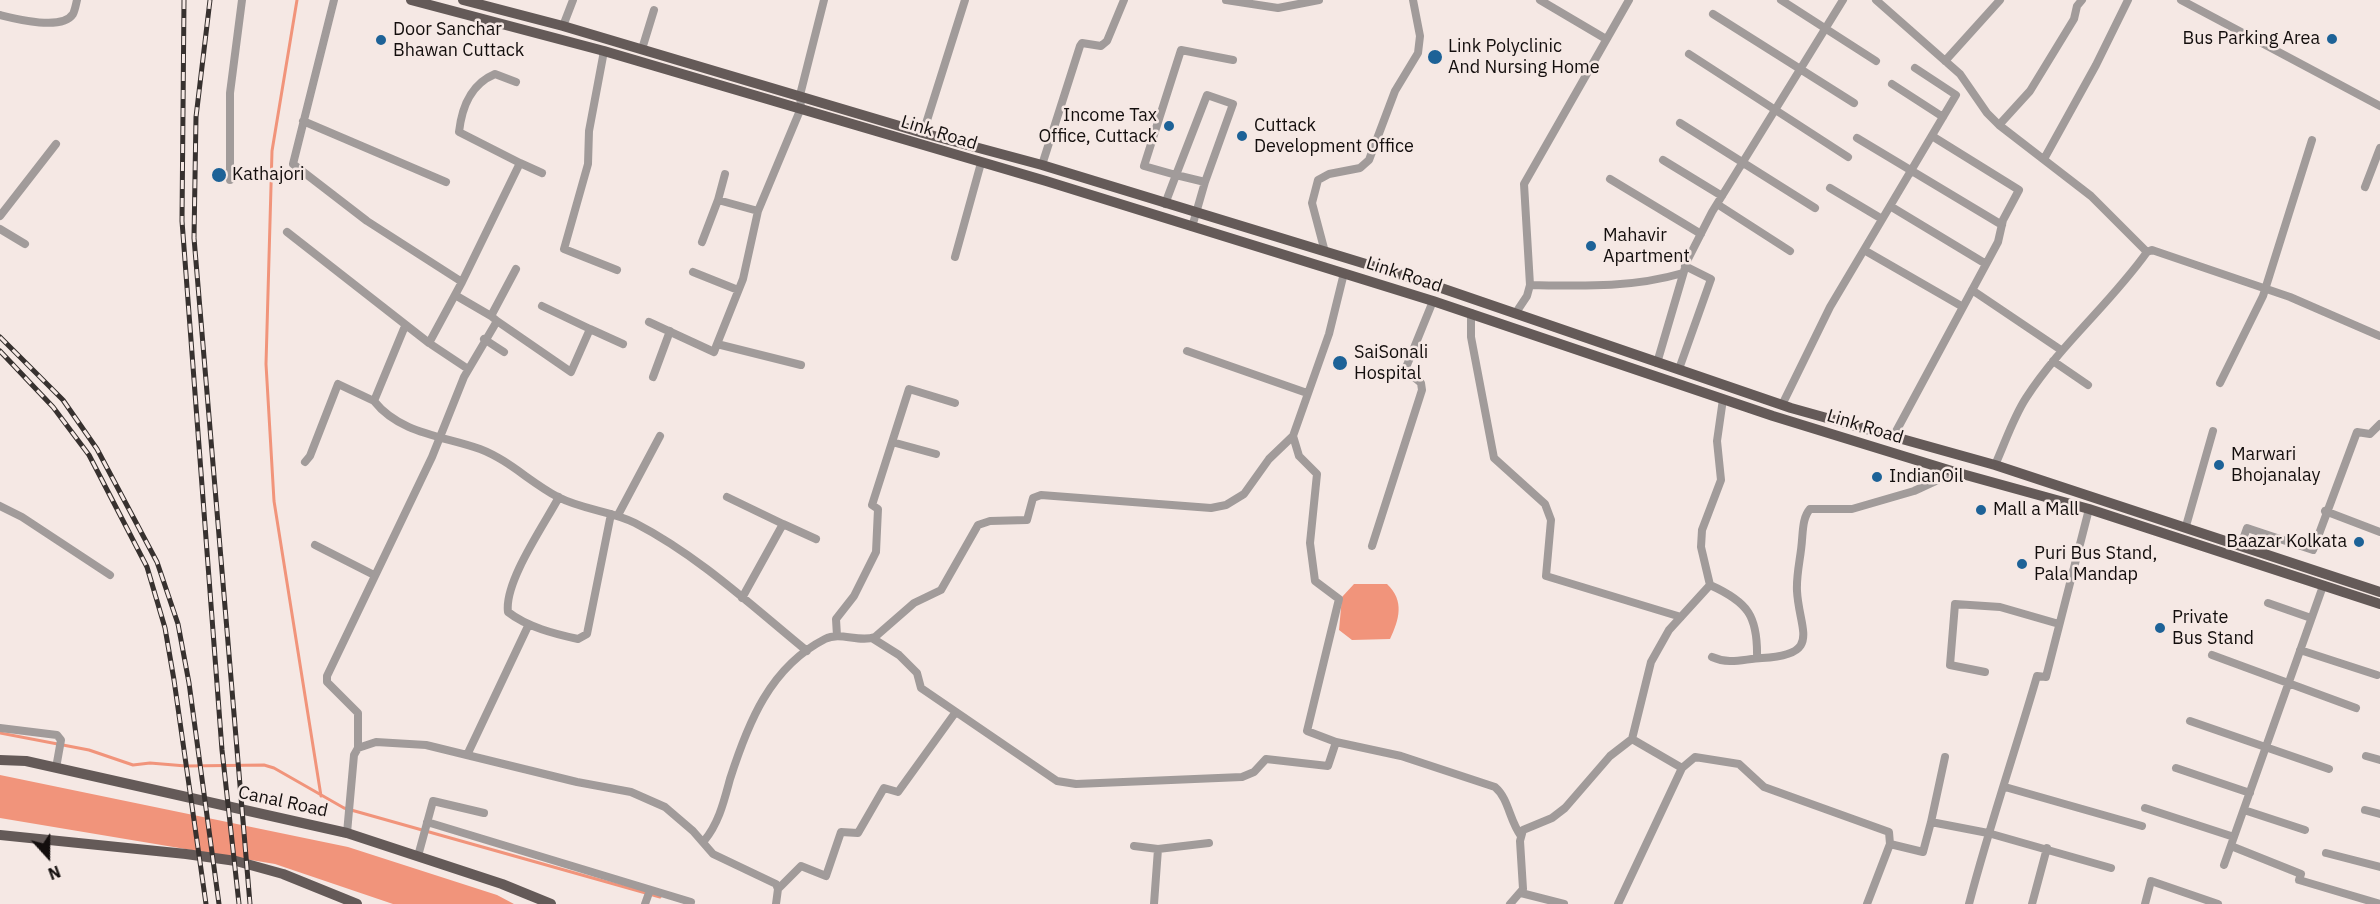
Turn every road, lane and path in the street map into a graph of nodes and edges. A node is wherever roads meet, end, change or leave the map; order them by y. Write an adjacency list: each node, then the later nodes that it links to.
1 (77, 0): 25 (street)
2 (242, 0): 66 (street)
3 (334, 0): 45 (street)
4 (411, 0): 30 (main road, Link Road)
5 (463, 0): 22 (main road, Link Road)
6 (573, 0): 26 (street)
7 (824, 0): 39 (street)
8 (966, 0): 48 (street)
9 (1124, 0): 60 (street)
10 (1227, 0): 11 (street)
11 (1319, 0)
12 (1413, 0): 89 (street)
13 (1540, 0): 28 (street)
14 (1629, 0): 28 (street)
15 (1781, 0): 27 (street)
16 (1843, 0): 27 (street)
17 (1876, 0): 34 (street)
18 (2001, 0): 34 (street)
19 (2082, 0): 47 (street)
20 (2128, 0): 55 (street)
21 (2181, 0): 41 (street)
22 (492, 4): 26 (main road, Link Road)
23 (654, 10): 29 (street)
24 (1713, 14): 36 (street)
25 (0, 15)
26 (563, 26): 29 (main road, Link Road)
27 (1826, 28): 33 (street); 36 (street)
28 (1606, 39): 99 (street)
29 (642, 49): 39 (main road, Link Road)
30 (604, 51): 42 (main road, Link Road); 95 (street)
31 (1689, 54): 43 (street)
32 (1233, 60): 64 (street)
33 (1876, 61)
34 (1945, 61): 47 (street)
35 (1915, 68): 44 (street)
36 (1800, 70): 40 (street); 43 (street)
37 (516, 82): 57 (street)
38 (1892, 84): 44 (street)
39 (800, 95): 42 (street); 48 (main road, Link Road)
40 (1854, 103)
41 (2380, 106)
42 (801, 108): 59 (main road, Link Road); 76 (street)
43 (1775, 110): 54 (street); 58 (street)
44 (1943, 117): 49 (street)
45 (303, 121): 67 (street); 98 (street)
46 (1680, 123): 58 (street)
47 (1999, 125): 55 (street)
48 (923, 133): 60 (main road, Link Road)
49 (1932, 136): 61 (street); 80 (street)
50 (1857, 138): 61 (street)
51 (2312, 140): 100 (street)
52 (56, 144): 78 (street)
53 (2380, 148): 69 (street)
54 (1848, 157)
55 (2044, 159): 90 (street)
56 (1663, 160): 72 (street)
57 (520, 162): 62 (street); 98 (street)
58 (1743, 162): 72 (street); 75 (street)
59 (981, 163): 81 (main road, Link Road); 91 (street)
60 (1042, 165): 73 (main road, Link Road)
61 (1911, 171): 74 (street); 80 (street)
62 (542, 173)
63 (725, 174): 71 (street)
64 (1176, 175): 68 (street); 68 (street); 73 (street)
65 (1610, 179): 84 (street)
66 (230, 180)
67 (446, 182)
68 (1205, 182): 77 (street)
69 (2365, 187)
70 (1830, 188): 79 (street)
71 (718, 200): 76 (street); 85 (street)
72 (1720, 200): 84 (street); 88 (street)
73 (1165, 204): 77 (main road, Link Road)
74 (1890, 206): 79 (street); 92 (street)
75 (1815, 208)
76 (758, 211): 101 (street)
77 (1196, 214): 81 (street); 89 (main road, Link Road)
78 (0, 216)
79 (1882, 219): 87 (street)
80 (2002, 225): 92 (street)
81 (1192, 227): 97 (main road, Link Road)
82 (0, 229): 86 (street)
83 (287, 232): 112 (street)
84 (1701, 234): 94 (street)
85 (702, 242)
86 (25, 244)
87 (1864, 250): 106 (street); 135 (street)
88 (1790, 251)
89 (1324, 252): 107 (main road, Link Road)
90 (2147, 252): 100 (street); 120 (street)
91 (955, 257)
92 (1986, 264): 102 (street)
93 (516, 269): 109 (street)
94 (1684, 269): 99 (street); 124 (street); 127 (street)
95 (617, 270)
96 (693, 272): 101 (street)
97 (1344, 273): 104 (main road, Link Road); 131 (street)
98 (462, 282): 103 (street)
99 (1530, 285): 107 (street)
100 (2266, 288): 115 (street); 129 (street)
101 (738, 290): 119 (street)
102 (1972, 290): 106 (street); 120 (street)
103 (455, 295): 109 (street); 117 (street)
104 (1433, 301): 108 (main road, Link Road); 159 (street)
105 (542, 306): 113 (street)
106 (1963, 307): 140 (street)
107 (1510, 312): 111 (main road); 124 (main road, Link Road)
108 (1471, 313): 111 (main road, Link Road); 168 (street)
109 (494, 318): 113 (street); 116 (street)
110 (649, 322): 114 (street)
111 (1499, 323): 132 (main road, Link Road)
112 (405, 326): 117 (street); 133 (street)
113 (590, 329): 118 (street)
114 (670, 331): 119 (street); 128 (street)
115 (2380, 336)
116 (484, 339): 122 (street); 126 (street)
117 (429, 343): 126 (street)
118 (623, 344)
119 (717, 344): 125 (street)
120 (2061, 350): 123 (street)
121 (1187, 351): 131 (street)
122 (504, 352)
123 (2053, 361): 130 (street); 145 (street)
124 (1657, 363): 127 (main road, Link Road)
125 (801, 365)
126 (468, 369): 141 (street)
127 (1679, 369): 135 (main road, Link Road)
128 (653, 377)
129 (2220, 383)
130 (2088, 385)
131 (1307, 393): 139 (street)
132 (1723, 399): 146 (main road, Link Road); 162 (street)
133 (374, 401): 141 (street); 144 (street)
134 (955, 403): 142 (street)
135 (1782, 405): 140 (main road, Link Road)
136 (2380, 424): 151 (street)
137 (2213, 431): 154 (street)
138 (660, 435): 152 (street)
139 (1293, 436): 173 (street); 187 (street)
140 (1893, 438): 145 (main road, Link Road)
141 (440, 439): 147 (street); 161 (street)
142 (892, 442): 143 (street); 172 (street)
143 (936, 454)
144 (305, 462)
145 (1995, 465): 154 (main road, Link Road)
146 (1955, 472): 150 (main road, Link Road); 178 (street)
147 (559, 497): 152 (street); 170 (street)
148 (727, 497): 153 (street)
149 (0, 506): 160 (street)
150 (2089, 509): 163 (main road, Link Road); 171 (street)
151 (2325, 511): 155 (street); 158 (street)
152 (615, 514): 165 (street); 170 (street)
153 (783, 524): 156 (street); 165 (street)
154 (2186, 526): 158 (main road, Link Road)
155 (2380, 532)
156 (816, 539)
157 (315, 545): 161 (street)
158 (2241, 545): 164 (main road, Link Road)
159 (1372, 546)
160 (110, 575)
161 (374, 575): 189 (street)
162 (1710, 585): 168 (street); 178 (street)
163 (2323, 586): 167 (main road, Link Road); 169 (street)
164 (2380, 592)
165 (742, 598): 175 (street)
166 (2268, 603): 169 (street)
167 (2380, 604)
168 (1681, 617): 186 (street)
169 (2311, 618): 174 (street)
170 (529, 624): 190 (street)
171 (2060, 624): 179 (street); 199 (street)
172 (837, 636): 173 (street); 175 (street)
173 (872, 638): 183 (street)
174 (2300, 650): 180 (street); 181 (street)
175 (807, 651): 215 (street)
176 (2212, 655): 181 (street)
177 (1712, 657): 178 (street)
178 (1756, 658)
179 (1985, 672)
180 (2377, 675)
181 (2288, 683): 182 (street); 188 (street)
182 (2356, 708)
183 (955, 712): 187 (street); 226 (street)
184 (2190, 721): 188 (street)
185 (0, 728): 195 (street)
186 (1632, 739): 196 (street); 213 (street)
187 (1336, 742): 213 (street)
188 (2266, 747): 198 (street); 200 (street)
189 (358, 748): 190 (street); 210 (street)
190 (468, 753): 215 (street)
191 (2366, 756): 194 (street)
192 (1945, 757): 206 (street)
193 (0, 760): 195 (main road, Canal Road)
194 (2380, 760)
195 (56, 768): 210 (main road, Canal Road)
196 (1682, 768): 217 (street); 237 (street)
197 (2176, 768): 200 (street)
198 (2329, 769)
199 (2005, 787): 208 (street); 211 (street)
200 (2250, 793): 202 (street)
201 (2145, 808): 214 (street)
202 (2244, 810): 209 (street); 214 (street)
203 (2366, 810): 205 (street)
204 (484, 813): 207 (street)
205 (2380, 814)
206 (1931, 822): 211 (street); 217 (street)
207 (427, 824): 222 (street); 227 (street)
208 (2142, 825)
209 (2305, 830)
210 (347, 833): 222 (main road, Canal Road)
211 (1988, 833): 220 (street); 239 (street)
212 (0, 835): 230 (main road)
213 (1521, 836): 228 (street)
214 (2233, 841): 223 (street); 243 (street)
215 (704, 842): 226 (street)
216 (1209, 843): 219 (street)
217 (1890, 844): 238 (street)
218 (1134, 846): 219 (street)
219 (1158, 849): 234 (street)
220 (2047, 849): 225 (street); 240 (street)
221 (2326, 853): 224 (street)
222 (418, 856): 231 (main road, Canal Road)
223 (2224, 865)
224 (2380, 867)
225 (2111, 868)
226 (778, 888): 233 (street)
227 (650, 890): 229 (street); 232 (street)
228 (1521, 893): 235 (street); 236 (street)
229 (692, 902)
230 (357, 904)
231 (551, 904)
232 (645, 904)
233 (776, 904)
234 (1154, 904)
235 (1509, 904)
236 (1564, 904)
237 (1618, 904)
238 (1867, 904)
239 (1969, 904)
240 (2032, 904)
241 (2145, 904): 242 (street)
242 (2218, 904)
243 (2380, 904)

